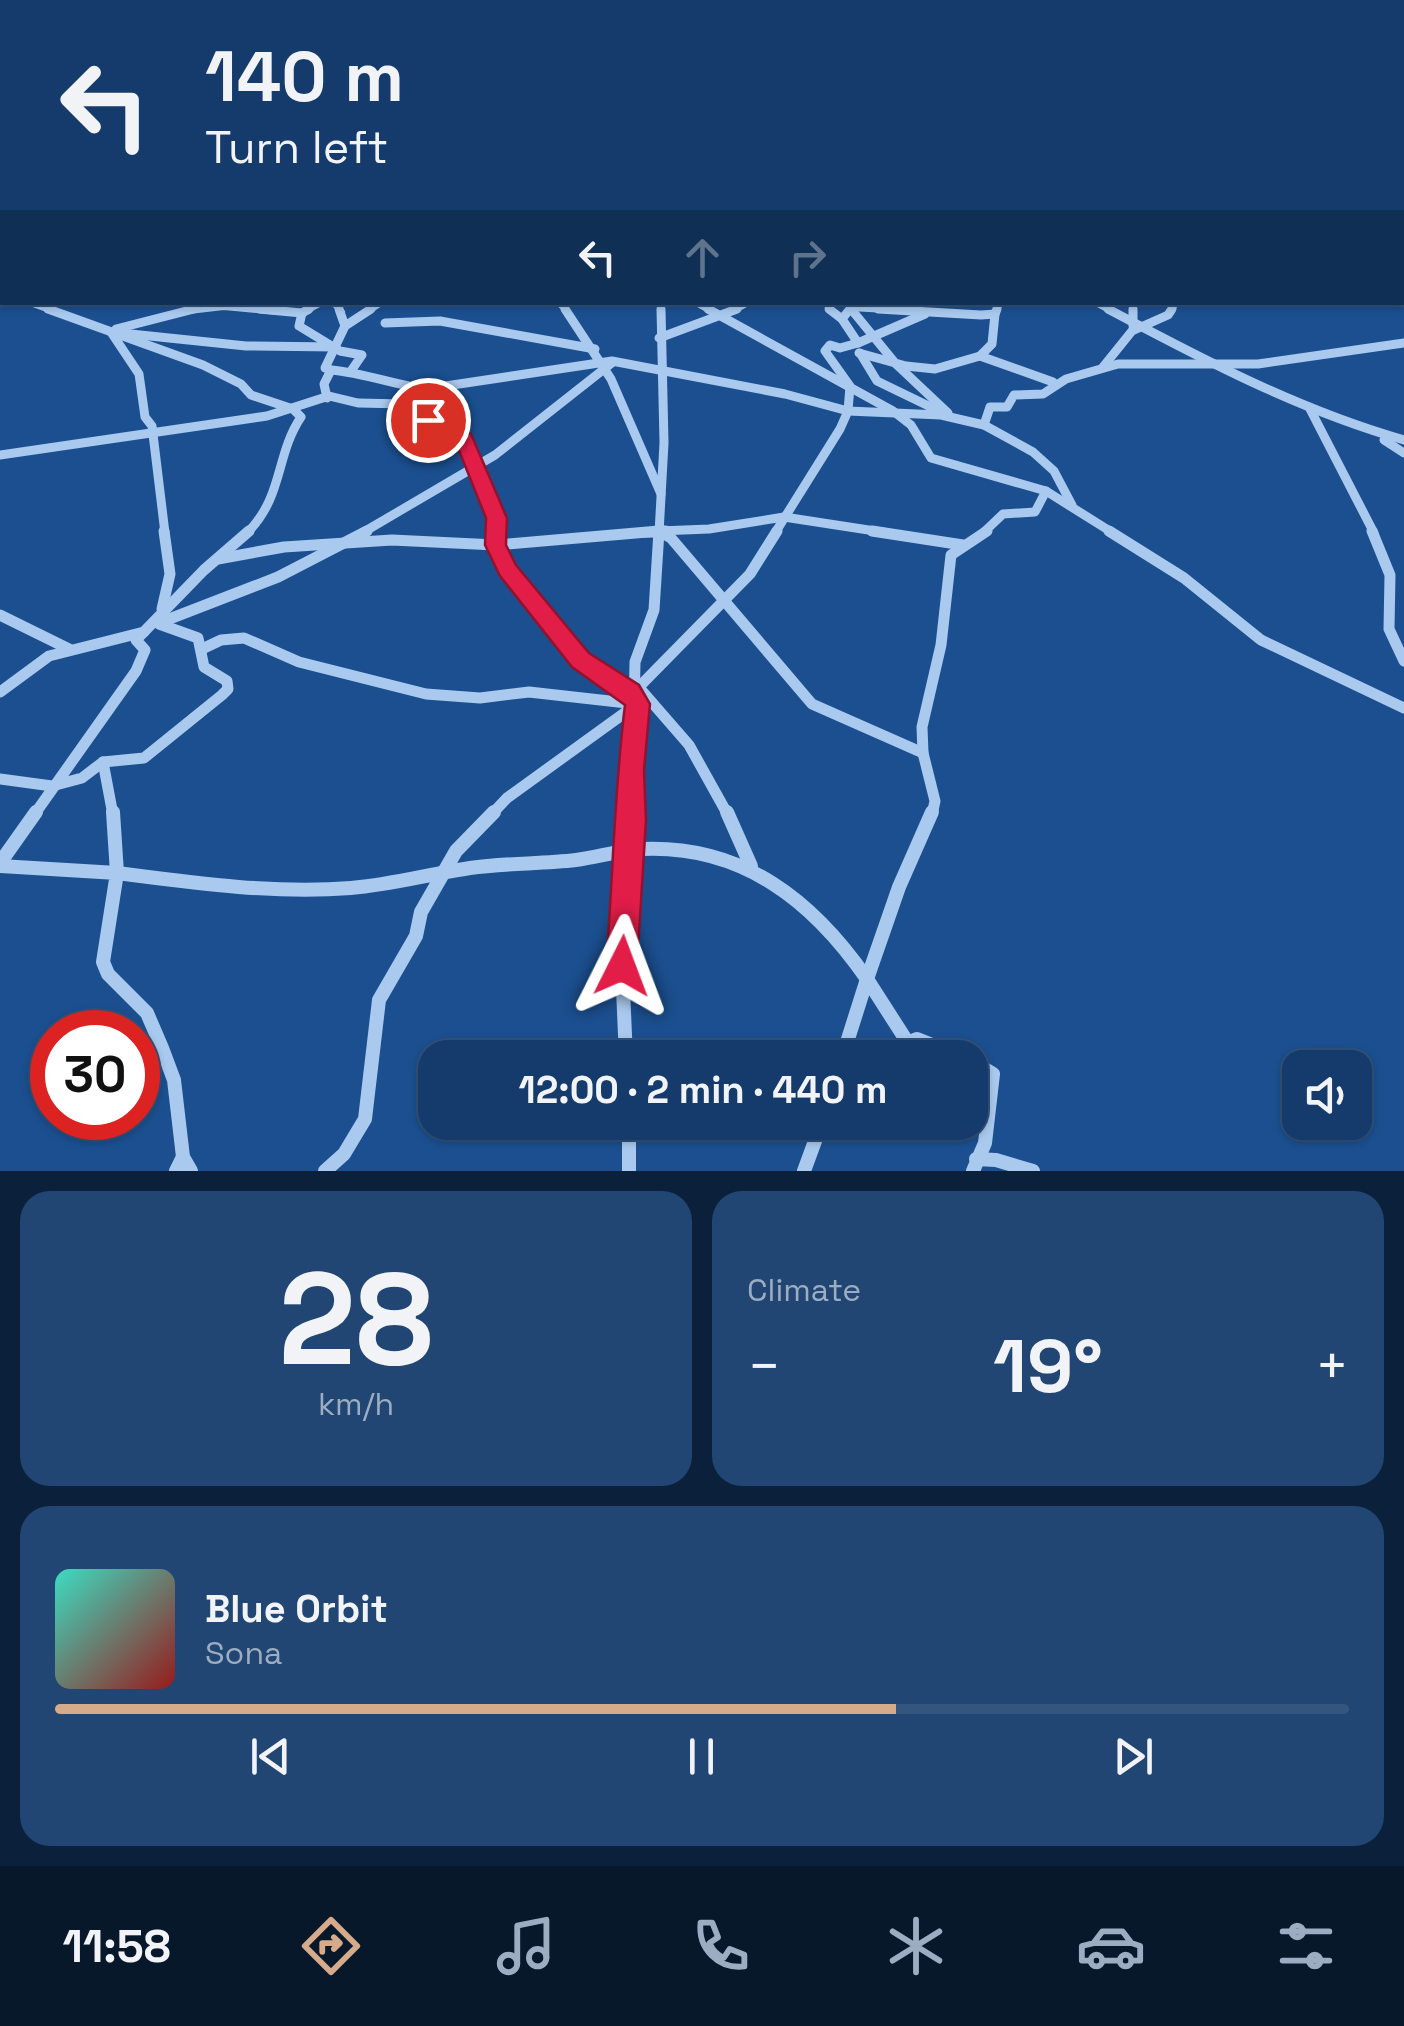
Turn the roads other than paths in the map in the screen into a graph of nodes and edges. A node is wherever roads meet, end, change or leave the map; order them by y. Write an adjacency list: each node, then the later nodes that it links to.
1 (35, 305): 24 (street)
2 (250, 305): 16 (street); 24 (street)
3 (317, 305): 16 (street)
4 (335, 305): 22 (street)
5 (377, 305): 22 (street)
6 (561, 305): 30 (street)
7 (662, 305): 26 (street)
8 (700, 305): 19 (street)
9 (744, 305): 19 (street)
10 (832, 305): 20 (street)
11 (854, 305): 17 (street); 20 (street); 25 (street)
12 (1000, 305): 18 (street)
13 (1099, 305): 23 (street)
14 (1132, 305): 23 (street)
15 (1175, 305): 23 (street)
16 (302, 313): 28 (street)
17 (926, 314): 18 (street); 25 (street)
18 (995, 314): 31 (street)
19 (722, 317): 26 (street); 40 (street)
20 (842, 318): 29 (street)
21 (385, 322): 30 (street)
22 (345, 326): 28 (street)
23 (1136, 327): 32 (street); 35 (street)
24 (110, 331): 28 (street); 47 (street); 51 (street)
25 (874, 336): 29 (street); 33 (street)
26 (660, 338): 38 (street)
27 (1404, 342): 32 (street)
28 (334, 347): 36 (street); 37 (street)
29 (859, 348): 33 (street); 40 (street); 48 (street)
30 (595, 349): 34 (street)
31 (980, 356): 33 (street); 39 (street)
32 (1210, 362): 35 (street); 44 (street)
33 (896, 364): 48 (street)
34 (602, 366): 38 (street); 41 (street); 55 (street); 57 (street)
35 (1102, 367): 39 (street)
36 (330, 370): 37 (street); 42 (street)
37 (351, 371): 41 (street)
38 (663, 372): 45 (street); 57 (street)
39 (1053, 382): 49 (street)
40 (850, 386): 45 (street); 46 (street)
41 (431, 389): 43 (street)
42 (329, 396): 43 (street); 47 (street)
43 (398, 405): 55 (street)
44 (1309, 407): 50 (street); 70 (street)
45 (848, 411): 46 (street); 59 (street)
46 (893, 411): 48 (street); 56 (street)
47 (297, 413): 51 (street); 64 (street)
48 (954, 418): 49 (street)
49 (984, 425): 58 (street)
50 (1371, 432): 52 (street); 53 (street)
51 (153, 435): 54 (street); 67 (street)
52 (1404, 440)
53 (1404, 454)
54 (0, 455)
55 (476, 467): 61 (street); 62 (street)
56 (1046, 492): 58 (street); 63 (street)
57 (661, 494): 60 (street)
58 (1072, 506): 73 (street)
59 (784, 518): 60 (street); 63 (street); 65 (street)
60 (659, 530): 61 (street); 65 (street); 71 (street)
61 (496, 545): 62 (street); 71 (street)
62 (334, 546): 64 (street); 67 (street)
63 (962, 546): 74 (street)
64 (217, 559): 67 (street)
65 (726, 602): 71 (street); 74 (street)
66 (0, 615): 68 (street)
67 (155, 624): 68 (street); 69 (street); 77 (street)
68 (69, 649): 72 (street)
69 (202, 649): 71 (street); 75 (street)
70 (1404, 661)
71 (637, 691): 78 (street); 80 (street); 82 (street)
72 (0, 692)
73 (1404, 708)
74 (923, 753): 83 (street)
75 (103, 762): 77 (street); 81 (street)
76 (0, 779): 77 (street)
77 (52, 786): 79 (street)
78 (630, 851): 80 (street); 82 (street); 84 (street)
79 (0, 864): 81 (street)
80 (751, 866): 83 (street)
81 (117, 872): 82 (street); 93 (street)
82 (444, 874): 94 (street)
83 (867, 979): 85 (street); 86 (street)
84 (625, 1040)
85 (848, 1040)
86 (906, 1040)
87 (988, 1071): 88 (street)
88 (988, 1120)
89 (628, 1140): 95 (street)
90 (815, 1140): 96 (street)
91 (985, 1140): 92 (street)
92 (974, 1165): 97 (street)
93 (183, 1166)
94 (325, 1171)
95 (629, 1171)
96 (804, 1171)
97 (1033, 1171)

